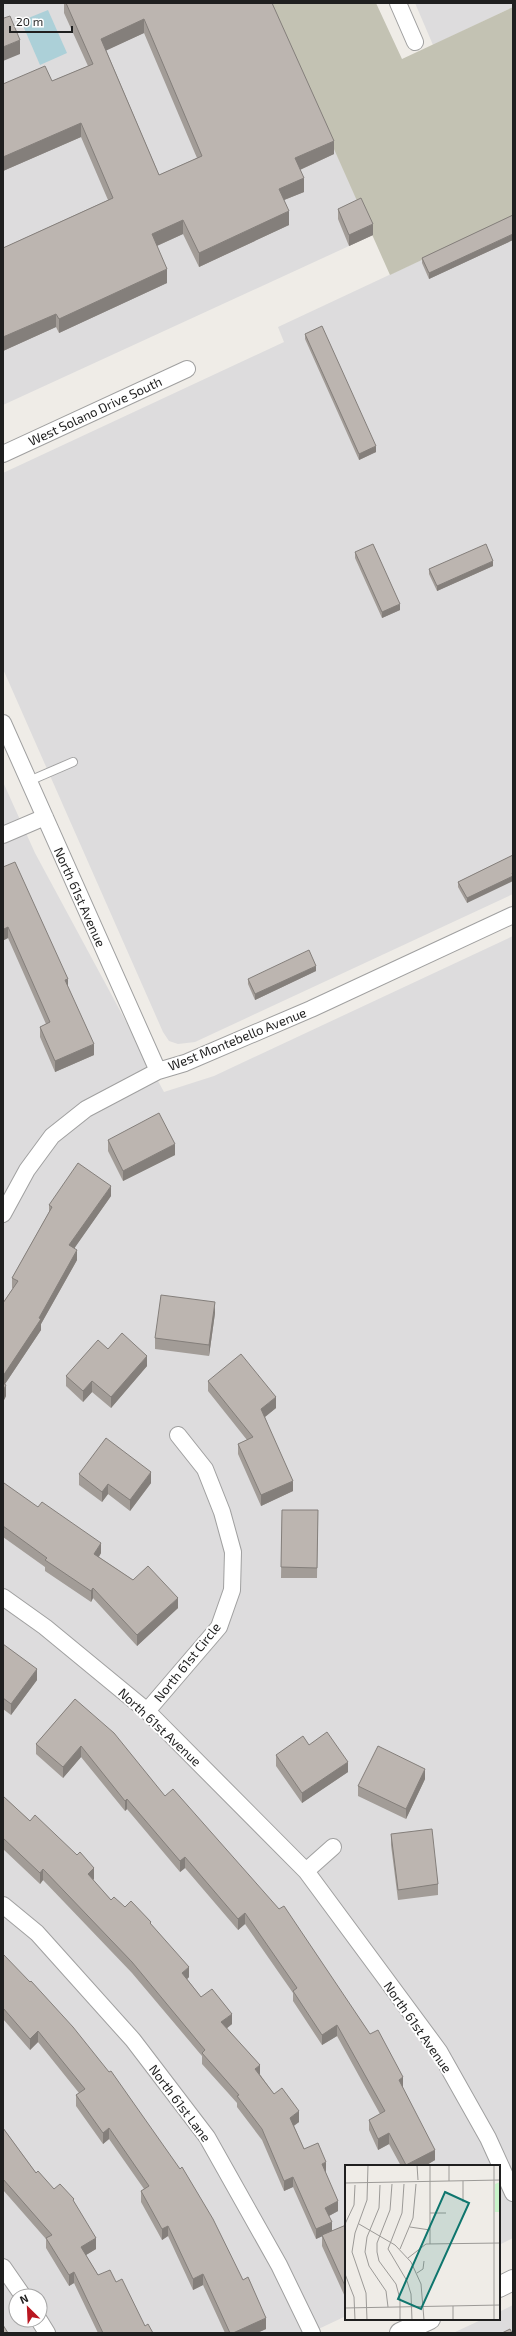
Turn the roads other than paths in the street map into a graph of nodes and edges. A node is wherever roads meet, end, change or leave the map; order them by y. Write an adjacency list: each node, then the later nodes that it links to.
1 (398, 3): 2 (street)
2 (415, 42)
3 (187, 369): 4 (street, West Solano Drive South)
4 (3, 454)
5 (3, 723): 7 (street, North 61st Avenue)
6 (73, 762): 7 (lane)
7 (29, 781): 8 (street, North 61st Avenue)
8 (45, 817): 9 (street); 11 (street, North 61st Avenue)
9 (3, 835)
10 (513, 915): 11 (street, West Montebello Avenue)
11 (158, 1071): 12 (street, West Montebello Avenue)
12 (3, 1214)
13 (178, 1435): 15 (street, North 61st Circle)
14 (3, 1597): 15 (street, North 61st Avenue)
15 (147, 1711): 17 (street, North 61st Avenue)
16 (333, 1847): 17 (street)
17 (306, 1871): 19 (street, North 61st Avenue)
18 (3, 1904): 25 (street, North 61st Lane)
19 (513, 2193)
20 (3, 2267): 23 (street)
21 (513, 2280): 22 (street)
22 (500, 2286)
23 (17, 2288)
24 (428, 2320): 26 (street)
25 (312, 2333)
26 (400, 2333)

